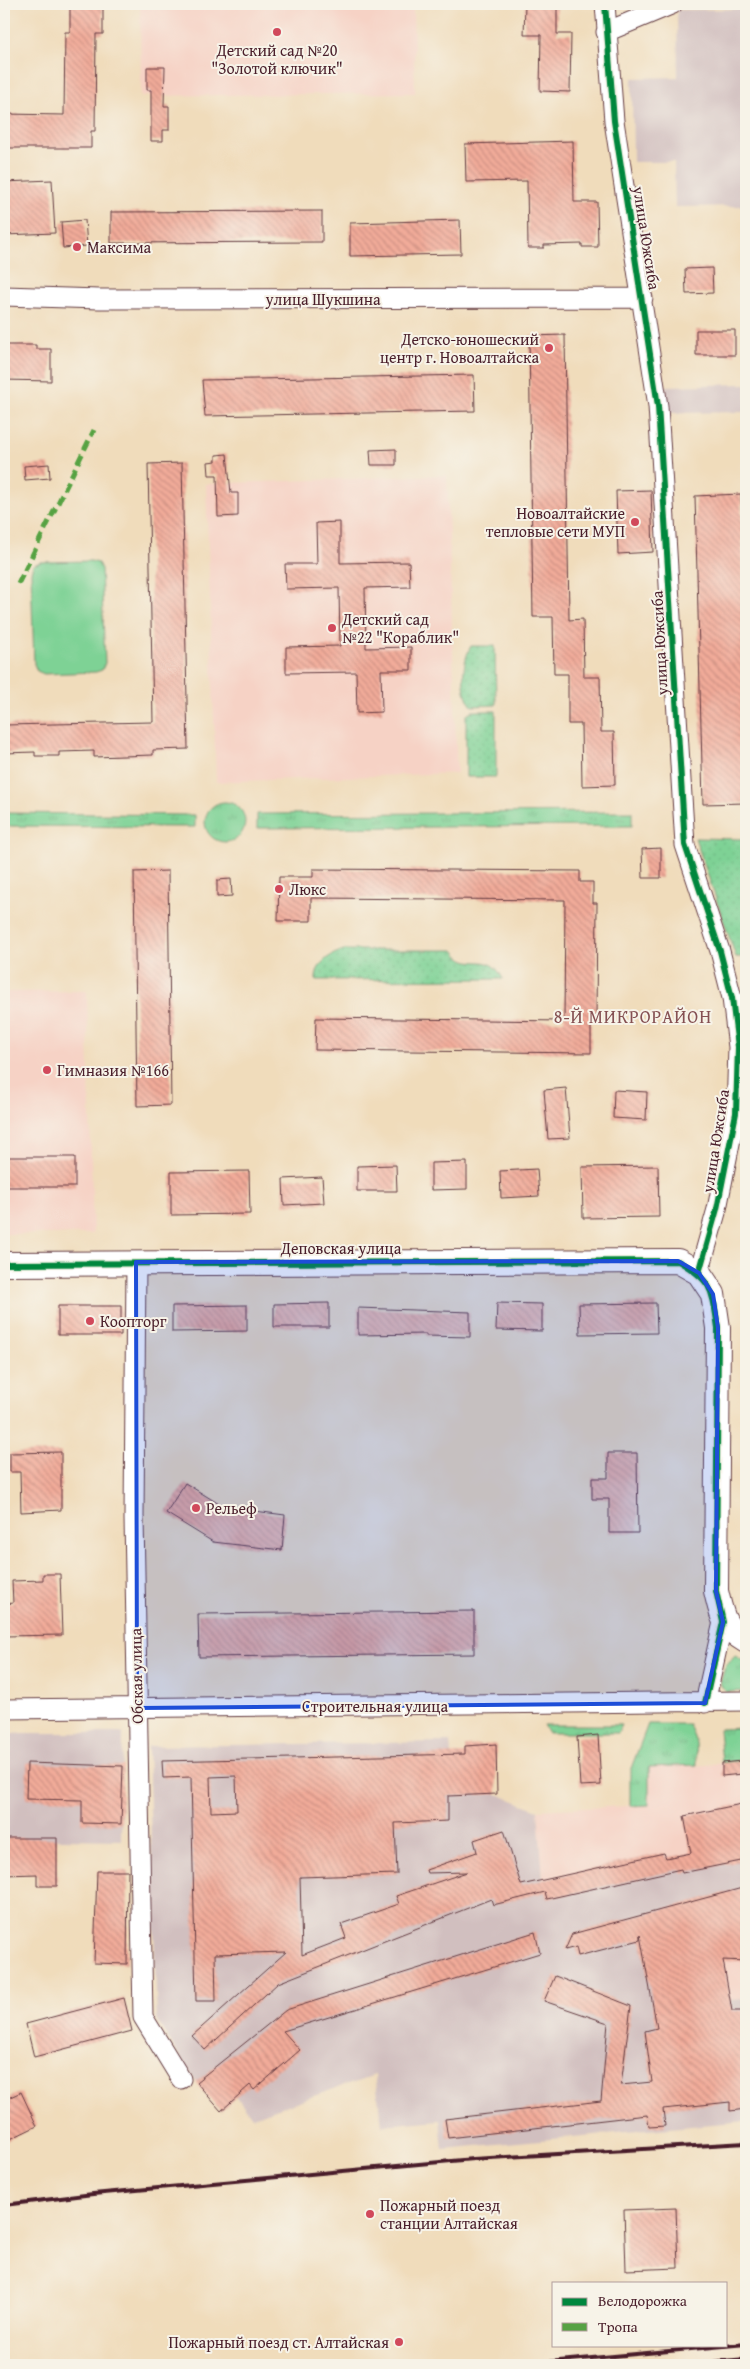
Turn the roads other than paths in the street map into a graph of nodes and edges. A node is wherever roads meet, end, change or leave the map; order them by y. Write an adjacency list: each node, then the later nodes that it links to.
1 (605, 4): 3 (street, улица Южсиба)
2 (673, 4): 3 (street)
3 (606, 32): 5 (street, улица Южсиба)
4 (4, 296): 5 (street, улица Шукшина)
5 (643, 298): 8 (street, улица Южсиба)
6 (136, 1262): 7 (street, Деповская улица); 8 (street, Деповская улица); 13 (street, Обская улица)
7 (4, 1264)
8 (699, 1273): 9 (street)
9 (723, 1622): 10 (street); 12 (street)
10 (746, 1641)
11 (746, 1701): 12 (street, Строительная улица)
12 (705, 1702): 13 (street, Строительная улица)
13 (137, 1708): 14 (street, Строительная улица); 15 (street, Обская улица)
14 (4, 1709)
15 (181, 2079)

